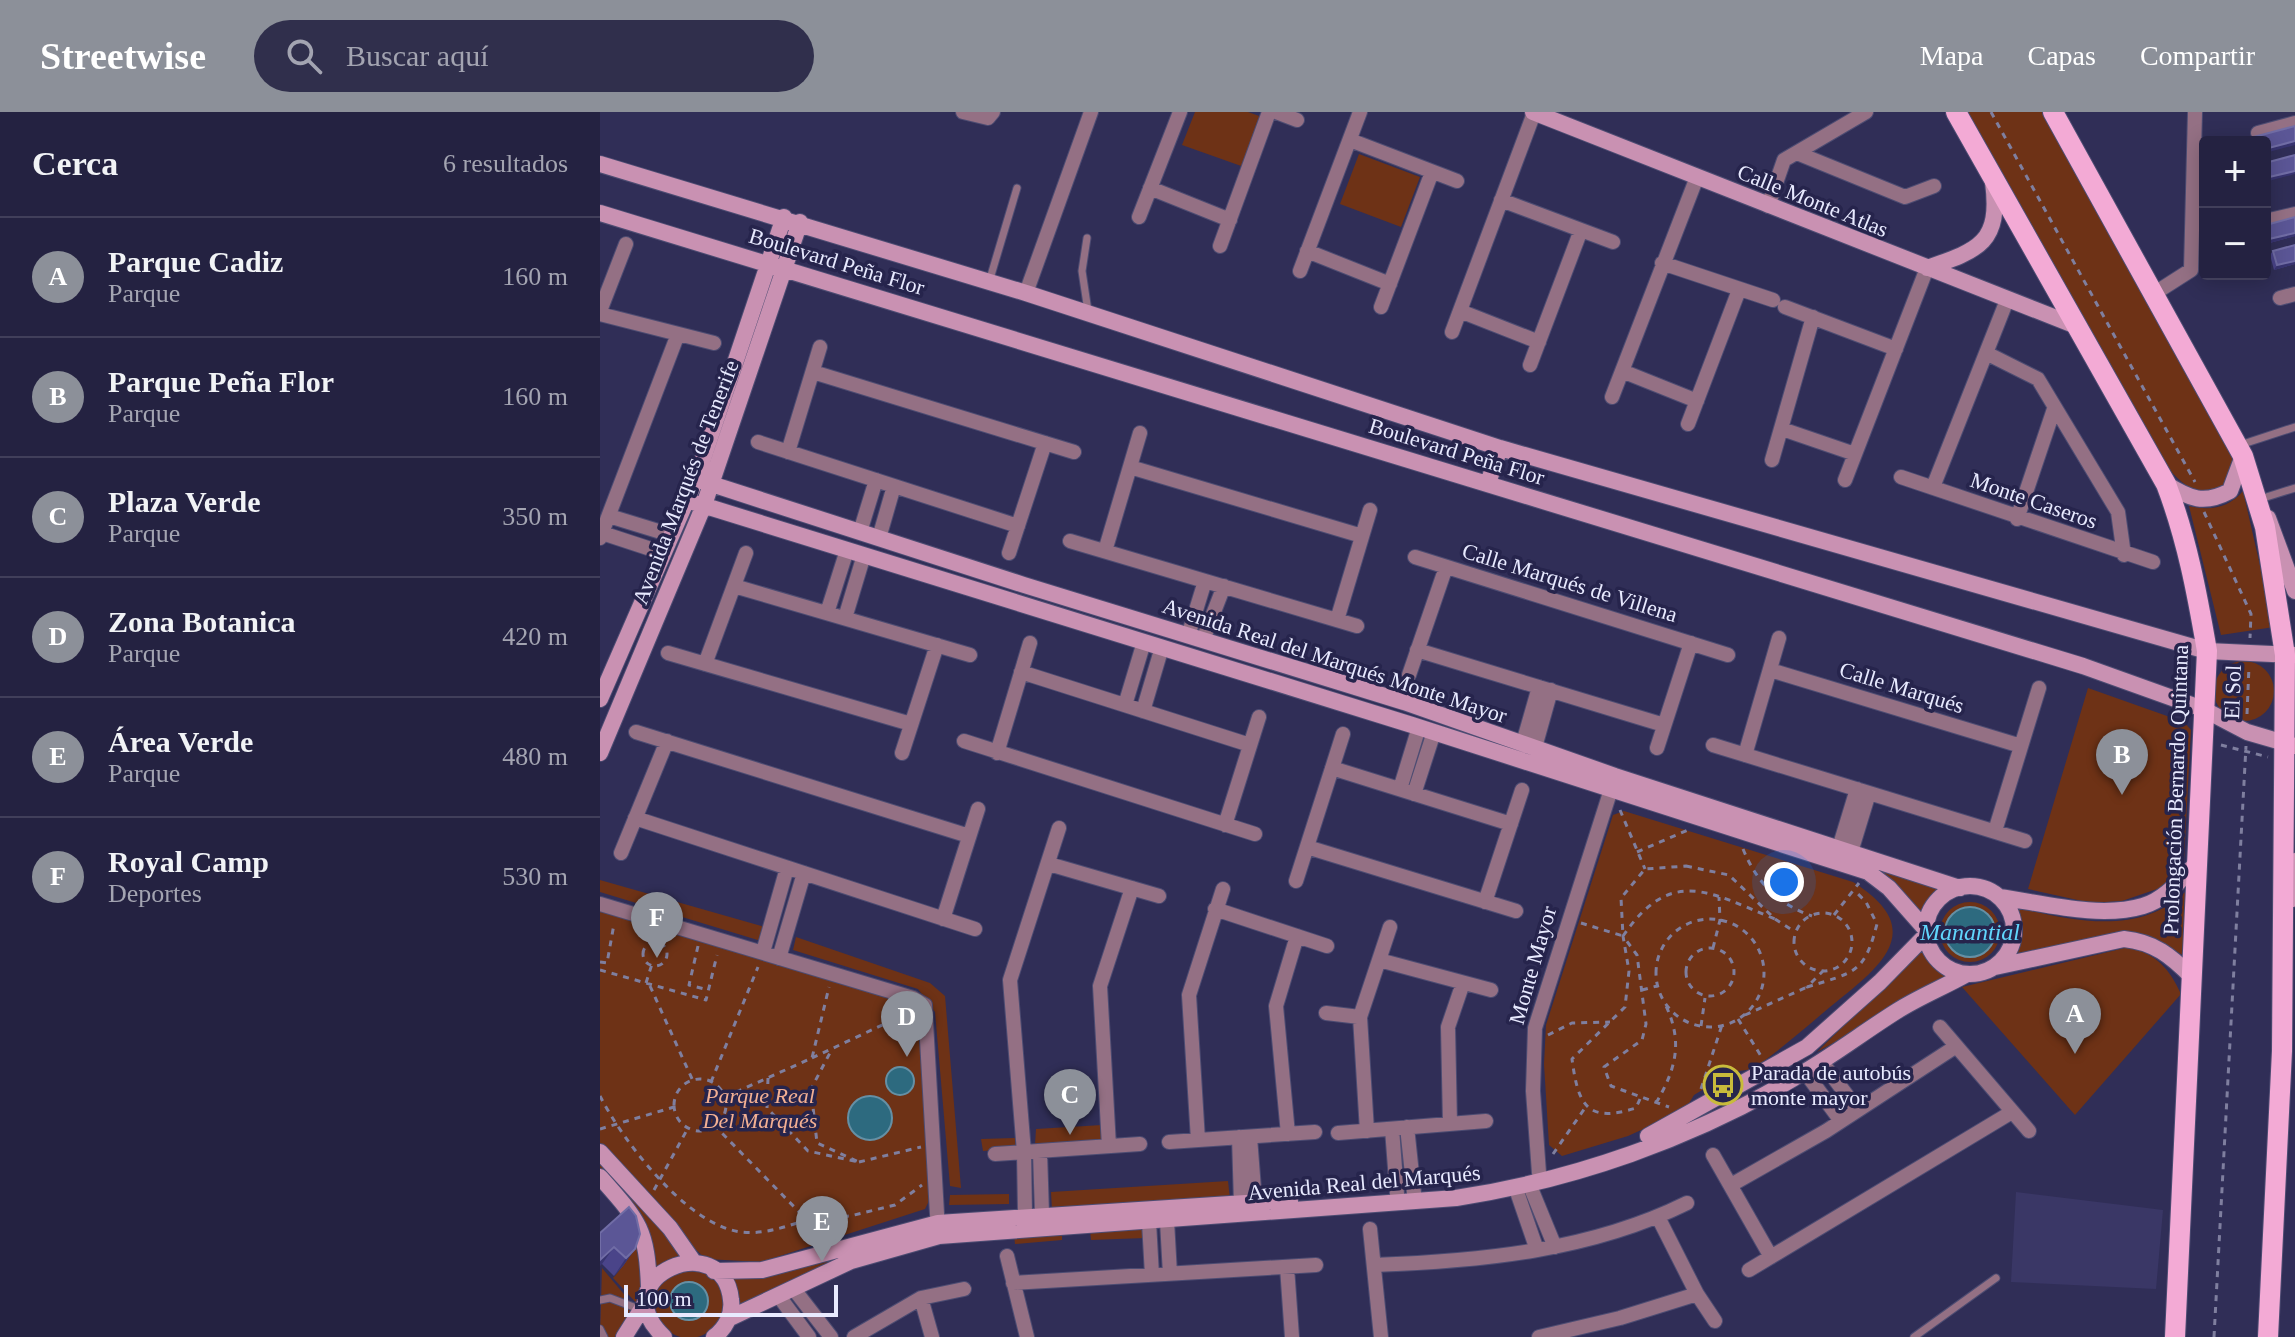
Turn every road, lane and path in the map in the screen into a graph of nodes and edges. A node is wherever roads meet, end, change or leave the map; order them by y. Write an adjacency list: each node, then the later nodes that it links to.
1 (963, 112): 2 (street)
2 (993, 112)
3 (1091, 112): 49 (street)
4 (1180, 112): 26 (street)
5 (1269, 112): 33 (street)
6 (1276, 112): 14 (street)
7 (1360, 112): 17 (street)
8 (1533, 112): 22 (street, Calle Monte Atlas); 27 (street)
9 (1866, 112): 18 (street)
10 (1956, 112): 21 (main road, Prolongación Bernardo Quintana)
11 (1991, 112): 95 (path, El Sol)
12 (2053, 112): 50 (main road)
13 (2195, 112): 50 (street)
14 (1297, 120)
15 (2295, 123): 16 (street)
16 (2258, 133)
17 (1350, 140): 20 (street); 40 (street)
18 (1797, 153): 24 (street); 28 (street)
19 (600, 164): 32 (street, Boulevard Peña Flor)
20 (1432, 172): 23 (street); 47 (street)
21 (1993, 176): 44 (street); 57 (main road, Prolongación Bernardo Quintana)
22 (1697, 177): 28 (street, Calle Monte Atlas); 42 (street)
23 (1457, 181)
24 (1934, 186)
25 (1017, 188): 46 (lane)
26 (1150, 188): 31 (street); 33 (street)
27 (1501, 200): 35 (street); 53 (street)
28 (1768, 206): 44 (street, Calle Monte Atlas)
29 (600, 213): 41 (street, Boulevard Peña Flor)
30 (2295, 214): 34 (street)
31 (1139, 217)
32 (792, 220): 41 (street, Avenida Marqués de Tenerife); 43 (street, Avenida Marqués de Tenerife); 46 (street, Boulevard Peña Flor)
33 (1230, 220): 39 (street)
34 (2271, 220)
35 (1581, 230): 37 (street); 60 (street)
36 (1087, 238): 55 (lane)
37 (1613, 242)
38 (626, 244): 54 (street)
39 (1220, 246)
40 (1307, 251): 45 (street); 47 (street)
41 (769, 263): 43 (street, Boulevard Peña Flor); 87 (street, Avenida Marqués de Tenerife)
42 (1662, 263): 48 (street); 66 (street)
43 (785, 268): 87 (street, Avenida Marqués de Tenerife); 88 (street, Boulevard Peña Flor)
44 (1927, 268): 51 (street, Calle Monte Atlas); 63 (street)
45 (1300, 271)
46 (989, 282): 49 (street, Boulevard Peña Flor)
47 (1390, 284): 52 (street)
48 (1739, 290): 56 (street); 69 (street)
49 (1026, 293): 55 (street, Boulevard Peña Flor)
50 (2155, 293): 78 (main road)
51 (2007, 300): 57 (street, Calle Monte Atlas); 64 (street)
52 (1381, 307)
53 (1460, 311): 58 (street); 60 (street)
54 (600, 312): 59 (street)
55 (1089, 314): 77 (street, Boulevard Peña Flor)
56 (1813, 317): 63 (street); 73 (street)
57 (2079, 327): 89 (main road, Prolongación Bernardo Quintana)
58 (1452, 332)
59 (678, 334): 61 (street); 98 (street)
60 (1539, 342): 65 (street)
61 (714, 343)
62 (820, 347): 67 (street)
63 (1896, 349): 81 (street)
64 (1988, 354): 70 (street); 91 (street)
65 (1530, 365)
66 (1622, 371): 68 (street); 69 (street)
67 (813, 372): 76 (street); 79 (street)
68 (1612, 397)
69 (1697, 401): 71 (street)
70 (2054, 409): 99 (street); 113 (street)
71 (1688, 424)
72 (2295, 427): 78 (lane)
73 (1782, 429): 81 (street); 82 (street)
74 (1140, 433): 83 (street)
75 (758, 442): 79 (street)
76 (1045, 443): 80 (street); 100 (street)
77 (1500, 448): 88 (street); 135 (street, Boulevard Peña Flor)
78 (2240, 451): 94 (main road); 95 (street)
79 (788, 452): 85 (street)
80 (1074, 452)
81 (1855, 454): 86 (street)
82 (1772, 460)
83 (1130, 467): 104 (street); 108 (street)
84 (1901, 477): 91 (street, Monte Caseros)
85 (876, 480): 90 (street); 101 (street)
86 (1845, 480)
87 (704, 481): 93 (street, Avenida Marqués de Tenerife); 96 (street, Avenida Marqués de Tenerife); 101 (street, Avenida Real del Marqués Monte Mayor)
88 (1488, 483): 149 (street, Boulevard Peña Flor)
89 (2166, 484): 95 (street); 135 (main road, Prolongación Bernardo Quintana)
90 (894, 486): 100 (street); 105 (street)
91 (1933, 487): 99 (street, Monte Caseros)
92 (2295, 488): 94 (lane)
93 (686, 500): 96 (street, Avenida Real del Marqués Monte Mayor); 102 (street, Avenida Marqués de Tenerife)
94 (2258, 501): 121 (street); 140 (main road)
95 (2202, 502): 137 (path, El Sol)
96 (704, 505): 107 (street, Avenida Real del Marqués Monte Mayor); 167 (street, Avenida Marqués de Tenerife)
97 (1370, 510): 104 (street)
98 (609, 516): 102 (street); 103 (street)
99 (2017, 519): 113 (street, Monte Caseros)
100 (1018, 526): 111 (street)
101 (860, 532): 105 (street, Avenida Real del Marqués Monte Mayor)
102 (671, 535): 109 (street, Avenida Marqués de Tenerife)
103 (601, 536): 109 (street)
104 (1362, 536): 125 (street)
105 (879, 538): 118 (street, Avenida Real del Marqués Monte Mayor)
106 (1070, 541): 108 (street)
107 (847, 550): 112 (street, Avenida Real del Marqués Monte Mayor); 123 (street)
108 (1105, 551): 117 (street)
109 (663, 553): 147 (street, Avenida Marqués de Tenerife)
110 (746, 553): 119 (street)
111 (1009, 553)
112 (864, 555): 122 (street, Avenida Real del Marqués Monte Mayor); 124 (street)
113 (2124, 555): 115 (street, Monte Caseros)
114 (1415, 557): 116 (street)
115 (2153, 562)
116 (1446, 567): 131 (street, Calle Marqués de Villena); 134 (street, Calle Marqués de Villena)
117 (1205, 581): 120 (street); 127 (street)
118 (1024, 585): 122 (street); 127 (street, Avenida Real del Marqués Monte Mayor)
119 (734, 586): 123 (street); 141 (street)
120 (1224, 586): 125 (street); 127 (street)
121 (2295, 591)
122 (1017, 602): 129 (street, Avenida Real del Marqués Monte Mayor)
123 (827, 613): 124 (street)
124 (845, 618): 132 (street)
125 (1337, 620): 126 (street)
126 (1357, 626)
127 (1196, 638): 162 (street, Avenida Real del Marqués Monte Mayor)
128 (1779, 638): 142 (street)
129 (1144, 642): 133 (street, Avenida Real del Marqués Monte Mayor); 148 (street)
130 (1030, 643): 143 (street)
131 (1691, 643): 139 (street); 153 (street, Calle Marqués de Villena)
132 (937, 645): 138 (street); 152 (street)
133 (1162, 647): 150 (street); 154 (street, Avenida Real del Marqués Monte Mayor)
134 (1417, 650): 144 (street, Calle Marqués de Villena); 145 (street)
135 (2207, 651): 137 (street, Boulevard Peña Flor); 149 (main road, Prolongación Bernardo Quintana)
136 (668, 653): 141 (street)
137 (2250, 653): 140 (street, Boulevard Peña Flor); 156 (path, El Sol)
138 (970, 655)
139 (1728, 655)
140 (2290, 655): 166 (main road)
141 (705, 664): 152 (street)
142 (1770, 670): 164 (street, Calle Marqués); 170 (street)
143 (1021, 672): 148 (street); 169 (street)
144 (1409, 675)
145 (1545, 688): 153 (street); 162 (street)
146 (2039, 688): 164 (street)
147 (600, 699)
148 (1125, 705): 150 (street)
149 (2203, 709): 156 (street, Boulevard Peña Flor); 158 (main road, Prolongación Bernardo Quintana)
150 (1143, 711): 161 (street)
151 (1259, 717): 161 (street)
152 (911, 724): 168 (street)
153 (1664, 725): 165 (street, Calle Marqués de Villena)
154 (1427, 730): 172 (street, Avenida Real del Marqués Monte Mayor); 174 (street)
155 (636, 732): 159 (street)
156 (2247, 732): 166 (street, Boulevard Peña Flor); 356 (path, El Sol)
157 (1343, 734): 171 (street)
158 (2202, 739): 166 (path); 192 (main road, Prolongación Bernardo Quintana)
159 (667, 741): 177 (street); 185 (street)
160 (964, 741): 169 (street)
161 (1250, 745): 180 (street)
162 (1529, 745): 172 (street, Avenida Real del Marqués Monte Mayor)
163 (1713, 745): 170 (street)
164 (2021, 746): 183 (street)
165 (1657, 748)
166 (2287, 749): 223 (main road)
167 (600, 753)
168 (902, 753)
169 (997, 753): 180 (street)
170 (1745, 755): 175 (street)
171 (1332, 768): 174 (street); 187 (street)
172 (1613, 782): 178 (street, Avenida Real del Marqués Monte Mayor); 188 (street, Avenida Real del Marqués Monte Mayor); 189 (path); 213 (street, Monte Mayor)
173 (1522, 790): 179 (street)
174 (1407, 791): 179 (street)
175 (1863, 791): 183 (street); 188 (street)
176 (978, 809): 185 (street)
177 (635, 818): 190 (street); 194 (street)
178 (1705, 819): 182 (street, Avenida Real del Marqués Monte Mayor); 189 (path)
179 (1511, 824): 206 (street)
180 (1225, 825): 184 (street)
181 (1059, 828): 193 (street)
182 (1735, 829): 196 (street, Avenida Real del Marqués Monte Mayor); 211 (path)
183 (1995, 831): 186 (street)
184 (1255, 834)
185 (969, 836): 212 (street)
186 (2025, 841)
187 (1307, 847): 198 (street); 206 (street)
188 (1845, 850): 200 (street, Avenida Real del Marqués Monte Mayor)
189 (1637, 852): 195 (path)
190 (621, 853)
191 (2295, 861): 223 (street)
192 (2197, 863): 205 (street); 236 (main road, Prolongación Bernardo Quintana)
193 (1049, 864): 199 (street); 298 (street)
194 (787, 868): 197 (street); 227 (street)
195 (1645, 869): 214 (path); 222 (path)
196 (1868, 872): 202 (path); 220 (street, Avenida Real del Marqués Monte Mayor)
197 (804, 873): 212 (street); 228 (street)
198 (1296, 881)
199 (1132, 888): 203 (street); 296 (street)
200 (1960, 888): 205 (street); 220 (street)
201 (1223, 889): 208 (street)
202 (1854, 890): 210 (path); 241 (path)
203 (1159, 896)
204 (1719, 897): 214 (path); 216 (path); 222 (path)
205 (1999, 897): 232 (street)
206 (1485, 902): 209 (street)
207 (600, 904): 224 (street)
208 (1215, 909): 221 (street); 292 (street)
209 (1516, 911)
210 (1834, 915): 211 (path); 234 (path)
211 (1812, 916): 219 (path)
212 (943, 919): 218 (street)
213 (1568, 919): 222 (path); 257 (street, Monte Mayor)
214 (1775, 919): 219 (path)
215 (600, 920): 230 (path)
216 (1720, 920): 226 (path); 239 (path); 249 (path)
217 (1390, 927): 229 (street)
218 (975, 929)
219 (1796, 932): 234 (path)
220 (1927, 932): 235 (street); 262 (street, Avenida Real del Marqués)
221 (1297, 936): 225 (street); 290 (street)
222 (1623, 936): 244 (path); 252 (path)
223 (2284, 943): 259 (main road)
224 (720, 945): 227 (street); 242 (path); 242 (path)
225 (1327, 946)
226 (1713, 948): 245 (path); 245 (path)
227 (763, 952): 228 (street); 267 (path)
228 (779, 958): 247 (street)
229 (1379, 960): 237 (street); 250 (street)
230 (600, 962)
231 (652, 964): 231 (path); 238 (path)
232 (1993, 967): 235 (street); 236 (street)
233 (600, 970): 238 (path)
234 (1824, 970): 241 (path)
235 (1967, 974): 261 (street, Avenida Real del Marqués)
236 (2192, 977): 355 (main road, Prolongación Bernardo Quintana)
237 (1463, 983): 243 (street); 279 (street)
238 (648, 984): 242 (path); 266 (path)
239 (1657, 986): 244 (path); 246 (path)
240 (829, 987): 260 (path)
241 (1807, 987): 249 (path)
242 (708, 990)
243 (1491, 990)
244 (1642, 990): 270 (path)
245 (1705, 996): 254 (path)
246 (1664, 1002): 254 (path); 271 (path)
247 (925, 1005): 258 (path); 294 (street)
248 (1326, 1013): 250 (street)
249 (1743, 1016): 251 (path)
250 (1360, 1017): 286 (street)
251 (1738, 1019): 253 (path); 262 (path)
252 (1610, 1022): 257 (path); 270 (path)
253 (1722, 1025): 254 (path); 276 (path)
254 (1701, 1026)
255 (1940, 1027): 256 (street)
256 (1955, 1047): 274 (street); 275 (street)
257 (1533, 1048): 305 (street, Monte Mayor)
258 (832, 1049): 260 (path); 302 (path)
259 (2288, 1049): 264 (main road)
260 (812, 1058): 265 (path)
261 (1821, 1061): 263 (street, Avenida Real del Marqués); 274 (street)
262 (1769, 1069): 276 (street, Avenida Real del Marqués)
263 (1805, 1072): 278 (street); 305 (street, Avenida Real del Marqués)
264 (2288, 1077): 357 (main road)
265 (768, 1078): 269 (path); 302 (path)
266 (693, 1081): 267 (path); 272 (path)
267 (711, 1082): 269 (path)
268 (600, 1096): 280 (path)
269 (725, 1097): 283 (path)
270 (1640, 1099): 271 (path)
271 (1656, 1103): 276 (path)
272 (674, 1107): 280 (path); 283 (path)
273 (1585, 1108): 305 (path)
274 (1858, 1110): 278 (street)
275 (2012, 1112): 287 (street); 322 (street)
276 (1693, 1114): 305 (street, Avenida Real del Marqués)
277 (1486, 1121): 279 (street)
278 (1841, 1121): 306 (street)
279 (1450, 1124): 282 (street)
280 (615, 1126): 284 (path); 304 (path)
281 (715, 1126): 314 (path)
282 (1407, 1127): 285 (street); 308 (street)
283 (688, 1128): 304 (path)
284 (600, 1129)
285 (1392, 1129): 286 (street); 308 (street)
286 (1367, 1131): 289 (street)
287 (2029, 1131)
288 (1315, 1132): 290 (street)
289 (1338, 1133)
290 (1288, 1134): 291 (street)
291 (1245, 1137): 292 (street); 310 (street)
292 (1198, 1140): 293 (street)
293 (1169, 1142)
294 (934, 1143): 302 (path); 317 (street)
295 (1140, 1144): 296 (street)
296 (1109, 1146): 299 (street)
297 (600, 1152): 309 (street)
298 (1024, 1152): 299 (street); 300 (street); 312 (street)
299 (1040, 1152): 312 (street)
300 (995, 1154)
301 (1713, 1155): 306 (street)
302 (859, 1162)
303 (600, 1177): 338 (street)
304 (661, 1177): 309 (path); 314 (path)
305 (1528, 1183): 308 (street, Avenida Real del Marqués); 315 (street, Avenida Real del Marqués); 319 (street); 320 (street)
306 (1731, 1185): 322 (street)
307 (917, 1186): 314 (path)
308 (1405, 1193): 310 (street, Avenida Real del Marqués)
309 (646, 1203): 323 (street)
310 (1248, 1203): 312 (street, Avenida Real del Marqués)
311 (1687, 1203): 313 (street)
312 (1034, 1215): 317 (street, Avenida Real del Marqués)
313 (1658, 1217): 319 (street); 335 (street)
314 (807, 1220)
315 (1167, 1221): 316 (street, Avenida Real del Marqués); 329 (street)
316 (1149, 1222): 317 (street, Avenida Real del Marqués); 330 (street)
317 (938, 1229): 328 (street, Avenida Real del Marqués); 334 (street, Avenida Real del Marqués)
318 (1370, 1229): 325 (street)
319 (1555, 1247): 320 (street)
320 (1537, 1250): 325 (street)
321 (1007, 1256): 332 (street)
322 (1771, 1257): 327 (street)
323 (693, 1261): 328 (street); 338 (street)
324 (1316, 1265): 326 (street)
325 (1374, 1265): 352 (street)
326 (1287, 1267): 329 (street); 351 (street)
327 (1749, 1270)
328 (714, 1271): 339 (street)
329 (1170, 1274): 330 (street)
330 (1152, 1275): 332 (street)
331 (1996, 1278): 354 (lane)
332 (1013, 1283): 350 (street)
333 (964, 1289): 336 (street)
334 (785, 1292): 339 (street, Avenida Real del Marqués); 346 (street); 347 (street)
335 (1697, 1294): 340 (street); 353 (street)
336 (921, 1298): 348 (street); 349 (street)
337 (600, 1300): 338 (lane)
338 (646, 1300): 343 (street); 344 (street)
339 (730, 1318): 345 (street)
340 (1715, 1321)
341 (600, 1329): 342 (lane)
342 (604, 1337)
343 (624, 1337)
344 (664, 1337)
345 (714, 1337)
346 (809, 1337)
347 (831, 1337)
348 (854, 1337)
349 (932, 1337)
350 (1027, 1337)
351 (1292, 1337)
352 (1381, 1337)
353 (1539, 1337)
354 (1914, 1337)
355 (2175, 1337)
356 (2214, 1337)
357 (2268, 1337)

